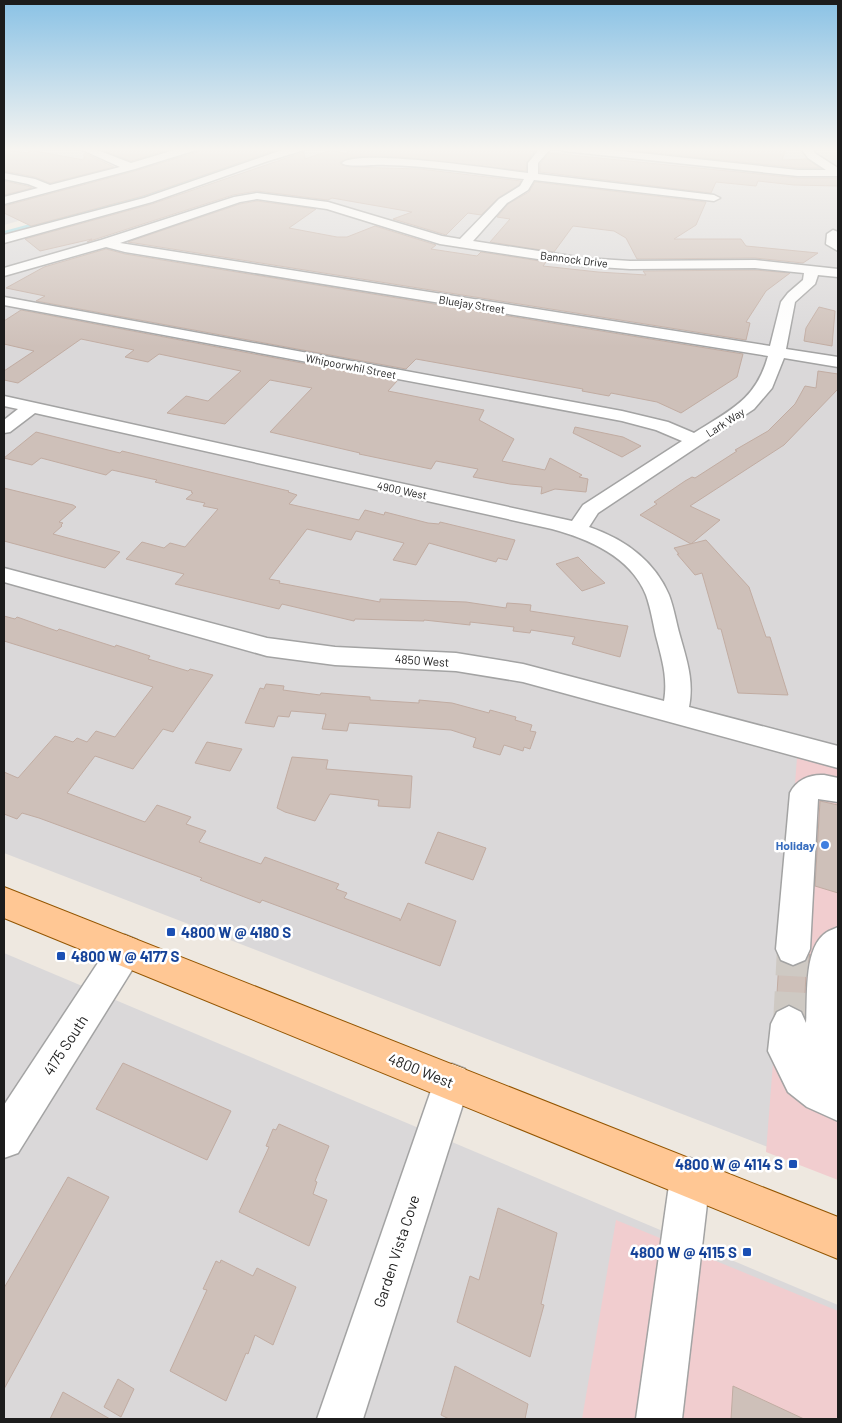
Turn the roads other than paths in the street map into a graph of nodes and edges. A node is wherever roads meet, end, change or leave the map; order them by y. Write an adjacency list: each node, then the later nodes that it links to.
1 (91, 214): 8 (street)
2 (192, 214): 9 (street, Bannock Drive)
3 (360, 214): 6 (street)
4 (362, 214): 10 (street, Bannock Drive)
5 (490, 214): 10 (street)
6 (336, 224)
7 (833, 234): 12 (street)
8 (4, 239)
9 (106, 243): 15 (street, Bannock Drive); 18 (street, Bluejay Street)
10 (463, 244): 13 (street, Bannock Drive)
11 (597, 246): 13 (street)
12 (838, 247)
13 (593, 263): 14 (street, Bannock Drive)
14 (812, 269): 16 (street, Bannock Drive); 18 (street, Lark Way)
15 (4, 272)
16 (838, 273)
17 (4, 301): 23 (street, Whipoorwhil Street)
18 (777, 353): 19 (street, Bluejay Street); 23 (street, Lark Way)
19 (838, 362)
20 (4, 401): 21 (street, 4900 West)
21 (32, 408): 22 (street); 24 (street, 4900 West)
22 (4, 428)
23 (696, 441): 24 (street, Lark Way)
24 (577, 529): 26 (street, 4900 West)
25 (4, 575): 26 (street, 4850 West)
26 (675, 714): 27 (street, 4850 West)
27 (838, 757)
28 (838, 790): 31 (street)
29 (4, 902): 32 (main road, 4800 West)
30 (838, 944): 35 (street)
31 (793, 949)
32 (125, 951): 34 (main road, 4800 West); 36 (street, 4175 South)
33 (789, 1024): 35 (street)
34 (452, 1082): 37 (main road, 4800 West); 39 (street, Garden Vista Cove)
35 (829, 1098)
36 (4, 1139)
37 (690, 1178): 38 (main road, 4800 West); 40 (street)
38 (838, 1238)
39 (340, 1419)
40 (659, 1419)

